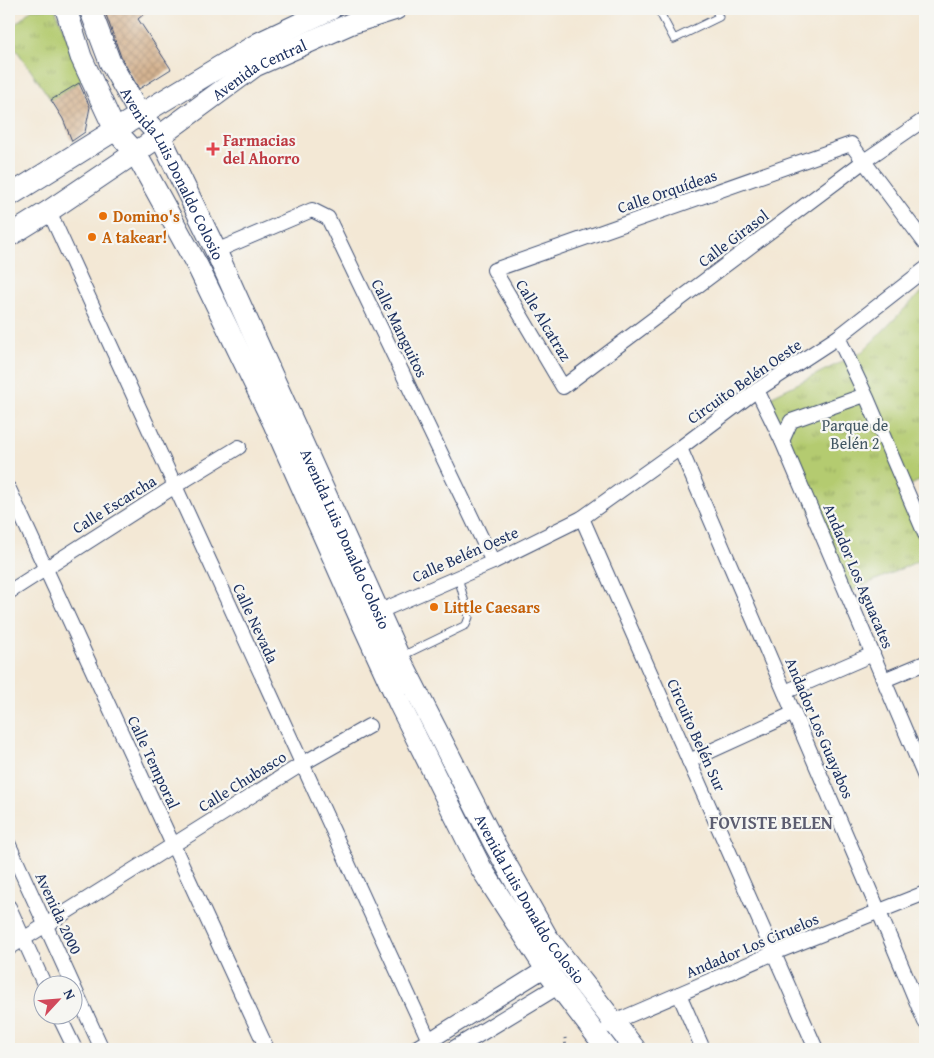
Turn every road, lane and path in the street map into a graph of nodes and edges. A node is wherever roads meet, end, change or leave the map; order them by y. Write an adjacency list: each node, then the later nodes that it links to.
1 (66, 9): 9 (main road)
2 (90, 9): 7 (main road, Avenida Luis Donaldo Colosio)
3 (331, 9): 7 (main road, Avenida Central)
4 (396, 9): 10 (main road, Avenida Central)
5 (658, 9): 6 (lane)
6 (715, 9)
7 (140, 115): 9 (main road, Avenida Central); 10 (main road, Avenida Luis Donaldo Colosio)
8 (925, 119): 12 (street, Calle Girasol)
9 (115, 130): 11 (main road); 13 (main road, Avenida Central)
10 (160, 136): 11 (main road, Avenida Central); 17 (main road, Avenida Luis Donaldo Colosio)
11 (135, 152): 14 (main road, Avenida Central); 35 (main road)
12 (864, 162): 16 (street); 18 (street, Calle Orquídeas); 21 (street, Calle Girasol)
13 (9, 196)
14 (49, 211): 15 (main road, Avenida Central); 27 (street, Calle Nevada)
15 (9, 236)
16 (925, 243)
17 (216, 251): 31 (street, Calle Manguitos); 35 (main road, Avenida Luis Donaldo Colosio)
18 (494, 270): 21 (street, Calle Alcatraz)
19 (924, 274): 20 (street, Circuito Belén Oeste)
20 (838, 337): 22 (street, Circuito Belén Oeste); 23 (street)
21 (563, 387)
22 (757, 390): 24 (street, Andador Los Aguacates); 26 (street, Circuito Belén Oeste)
23 (865, 395): 24 (street); 30 (street)
24 (782, 441): 36 (street, Andador Los Aguacates)
25 (239, 447): 27 (street, Calle Escarcha)
26 (680, 448): 29 (street, Circuito Belén Oeste); 40 (street, Andador Los Guayabos)
27 (175, 486): 32 (street, Calle Escarcha); 44 (street, Calle Nevada)
28 (9, 489): 32 (street, Calle Temporal)
29 (582, 518): 31 (street, Calle Belén Oeste); 43 (street, Circuito Belén Sur)
30 (925, 534)
31 (493, 562): 33 (street, Calle Belén Oeste)
32 (46, 568): 34 (street, Calle Escarcha); 46 (street, Calle Temporal)
33 (458, 577): 35 (street, Calle Belén Oeste); 37 (lane)
34 (9, 592)
35 (370, 615): 37 (main road, Avenida Luis Donaldo Colosio); 57 (main road)
36 (873, 654): 39 (street, Andador Los Aguacates); 40 (street)
37 (399, 657): 55 (main road, Avenida Luis Donaldo Colosio)
38 (925, 663): 39 (street)
39 (884, 680): 45 (street, Andador Los Aguacates)
40 (785, 692): 41 (street, Andador Los Guayabos)
41 (794, 713): 43 (street); 50 (street, Andador Los Guayabos)
42 (369, 726): 44 (street, Calle Chubasco)
43 (689, 761): 54 (street, Circuito Belén Sur)
44 (302, 764): 46 (street, Calle Chubasco); 64 (street, Calle Nevada)
45 (925, 777)
46 (173, 845): 51 (street, Calle Chubasco); 67 (street, Calle Temporal)
47 (9, 846): 51 (street, Avenida 2000)
48 (925, 893): 50 (street, Andador Los Ciruelos)
49 (9, 907): 52 (street)
50 (880, 912): 54 (street, Andador Los Ciruelos); 60 (street, Andador Los Guayabos)
51 (45, 925): 52 (street, Calle Chubasco); 66 (street, Avenida 2000)
52 (23, 938): 53 (street, Calle Chubasco); 56 (street)
53 (9, 948)
54 (774, 954): 58 (street, Andador Los Ciruelos); 72 (street, Circuito Belén Sur)
55 (563, 957): 57 (street); 59 (main road, Avenida Luis Donaldo Colosio)
56 (40, 976)
57 (552, 977): 63 (main road); 64 (street); 68 (street)
58 (679, 994): 59 (street, Andador Los Ciruelos); 71 (street)
59 (614, 1022): 63 (street, Andador Los Ciruelos); 70 (main road, Avenida Luis Donaldo Colosio)
60 (925, 1022)
61 (64, 1026): 65 (street)
62 (565, 1038): 69 (path)
63 (601, 1042)
64 (426, 1046)
65 (75, 1049)
66 (102, 1049)
67 (266, 1049)
68 (454, 1049)
69 (566, 1049)
70 (635, 1049)
71 (703, 1049)
72 (816, 1049)

